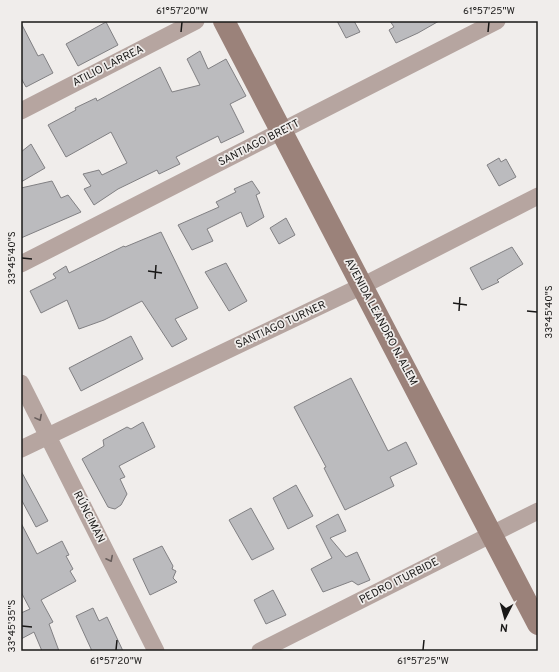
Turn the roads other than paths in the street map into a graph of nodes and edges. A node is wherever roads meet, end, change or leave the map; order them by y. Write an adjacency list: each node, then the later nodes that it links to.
1 (196, 21): 4 (street, ATILIO LARREA)
2 (224, 21): 5 (main road, AVENIDA LEANDRO N. ALEM)
3 (497, 21): 5 (street, SANTIAGO BRETT)
4 (21, 111)
5 (282, 131): 7 (street, SANTIAGO BRETT); 8 (main road, AVENIDA LEANDRO N. ALEM)
6 (538, 196): 8 (street, SANTIAGO TURNER)
7 (21, 264)
8 (362, 286): 10 (street, SANTIAGO TURNER); 13 (main road, AVENIDA LEANDRO N. ALEM)
9 (21, 383): 10 (street, RÚNCIMAN, one-way to 10)
10 (48, 435): 11 (street, SANTIAGO TURNER); 15 (street, RÚNCIMAN, one-way to 15)
11 (21, 449)
12 (538, 511): 13 (street, PEDRO ITURBIDE)
13 (492, 535): 14 (main road, AVENIDA LEANDRO N. ALEM); 16 (street, PEDRO ITURBIDE)
14 (538, 624)
15 (156, 651)
16 (260, 651)

